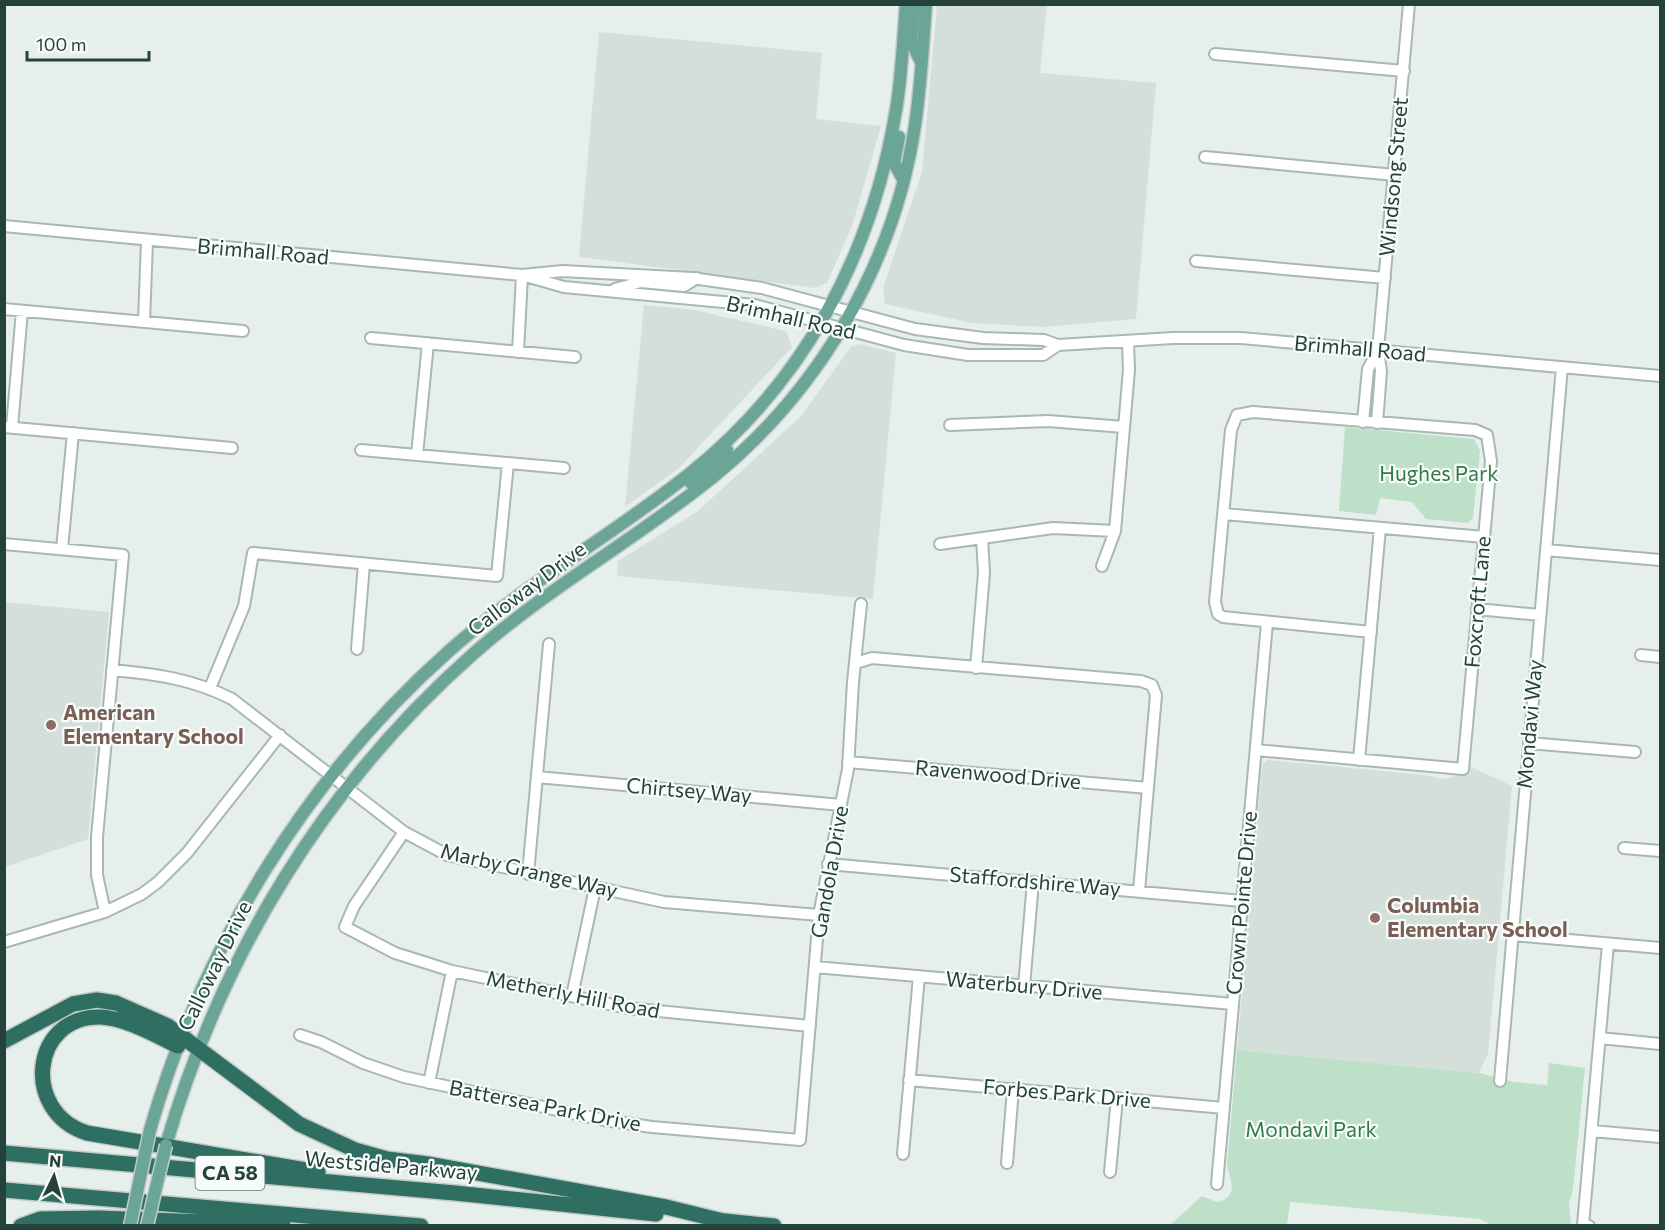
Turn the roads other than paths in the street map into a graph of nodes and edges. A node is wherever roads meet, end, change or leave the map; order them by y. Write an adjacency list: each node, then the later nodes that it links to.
1 (906, 4): 8 (main road, Calloway Drive)
2 (914, 4): 6 (main road)
3 (926, 4): 6 (main road, Calloway Drive)
4 (1409, 4): 7 (street, Windsong Street)
5 (1215, 54): 7 (street)
6 (921, 63): 11 (main road, Calloway Drive)
7 (1404, 71): 10 (street, Windsong Street)
8 (898, 93): 11 (main road); 19 (main road, Calloway Drive)
9 (1205, 157): 10 (street)
10 (1395, 175): 17 (street, Windsong Street)
11 (903, 179): 22 (main road, Calloway Drive)
12 (4, 226): 13 (street, Brimhall Road)
13 (147, 241): 15 (street, Brimhall Road); 23 (street)
14 (1196, 261): 17 (street)
15 (522, 275): 16 (street, Brimhall Road); 18 (street, Brimhall Road); 32 (street)
16 (697, 278): 18 (street); 19 (street, Brimhall Road)
17 (1385, 278): 31 (street, Windsong Street)
18 (606, 291): 24 (street, Brimhall Road)
19 (832, 306): 22 (street, Brimhall Road); 24 (main road, Calloway Drive)
20 (4, 309): 21 (street)
21 (22, 311): 23 (street); 39 (street)
22 (852, 312): 25 (main road, Calloway Drive); 30 (street, Brimhall Road)
23 (144, 322): 26 (street)
24 (821, 323): 25 (street, Brimhall Road); 42 (main road, Calloway Drive)
25 (842, 328): 30 (street, Brimhall Road); 49 (main road, Calloway Drive)
26 (243, 331)
27 (371, 338): 29 (street)
28 (1128, 341): 30 (street, Brimhall Road); 31 (street, Brimhall Road); 40 (street)
29 (428, 343): 32 (street); 45 (street)
30 (1058, 345)
31 (1378, 350): 34 (street, Brimhall Road); 36 (street, Windsong Street); 37 (street, Windsong Street)
32 (518, 352): 33 (street)
33 (575, 357)
34 (1562, 367): 35 (street, Brimhall Road); 59 (street, Mondavi Way)
35 (1660, 376)
36 (1363, 422): 37 (street); 50 (street)
37 (1377, 423): 53 (street, Foxcroft Lane)
38 (950, 425): 40 (street)
39 (8, 427): 41 (street)
40 (1124, 427): 52 (street)
41 (73, 433): 43 (street); 58 (street)
42 (730, 438): 48 (main road, Calloway Drive); 49 (main road)
43 (232, 448)
44 (361, 450): 45 (street)
45 (417, 455): 46 (street)
46 (508, 463): 47 (street); 61 (street)
47 (564, 468)
48 (667, 491): 55 (main road); 82 (main road, Calloway Drive)
49 (674, 507): 55 (main road, Calloway Drive)
50 (1224, 514): 51 (street); 66 (street)
51 (1380, 528): 53 (street); 67 (street)
52 (1115, 531): 54 (street); 62 (street)
53 (1484, 537): 64 (street, Foxcroft Lane)
54 (982, 538): 57 (street); 73 (street)
55 (623, 542): 85 (main road, Calloway Drive)
56 (4, 544): 58 (street)
57 (940, 544)
58 (62, 549): 74 (street)
59 (1546, 550): 60 (street); 65 (street, Mondavi Way)
60 (1660, 560)
61 (364, 564): 69 (street); 75 (street)
62 (1102, 567)
63 (861, 604): 72 (street, Gandola Drive)
64 (1477, 609): 65 (street); 80 (street, Foxcroft Lane)
65 (1540, 615): 77 (street, Mondavi Way)
66 (1267, 623): 67 (street); 78 (street, Crown Pointe Drive)
67 (1371, 632): 80 (street)
68 (549, 644): 83 (street)
69 (357, 649)
70 (1641, 656): 71 (street)
71 (1660, 657)
72 (856, 663): 73 (street); 81 (street, Gandola Drive)
73 (976, 668): 84 (street)
74 (112, 670): 75 (street, Marby Grange Way); 96 (street)
75 (210, 688): 76 (street, Marby Grange Way)
76 (280, 735): 82 (street, Marby Grange Way); 96 (street)
77 (1529, 742): 79 (street); 98 (street, Mondavi Way)
78 (1256, 750): 80 (street); 95 (street, Crown Pointe Drive)
79 (1635, 752)
80 (1359, 760)
81 (848, 762): 84 (street, Ravenwood Drive); 86 (street, Gandola Drive)
82 (331, 774): 85 (street, Marby Grange Way); 111 (main road, Calloway Drive)
83 (537, 777): 86 (street, Chirtsey Way); 91 (street)
84 (1148, 788): 94 (street)
85 (347, 789): 87 (street, Marby Grange Way); 114 (main road, Calloway Drive)
86 (841, 805): 90 (street, Gandola Drive)
87 (404, 832): 91 (street, Marby Grange Way); 103 (street, Metherly Hill Road)
88 (1624, 848): 89 (street)
89 (1660, 851)
90 (828, 864): 92 (street, Staffordshire Way); 97 (street, Gandola Drive)
91 (528, 874): 93 (street, Marby Grange Way)
92 (1033, 882): 94 (street, Staffordshire Way); 105 (street)
93 (595, 888): 97 (street, Marby Grange Way); 106 (street)
94 (1139, 891): 95 (street, Staffordshire Way)
95 (1242, 901): 107 (street, Crown Pointe Drive)
96 (105, 912): 99 (street)
97 (819, 915): 102 (street, Gandola Drive)
98 (1512, 935): 100 (street); 116 (street, Mondavi Way)
99 (4, 942)
100 (1608, 944): 101 (street); 110 (street)
101 (1660, 948)
102 (815, 967): 104 (street, Waterbury Drive); 108 (street, Gandola Drive)
103 (452, 971): 106 (street, Metherly Hill Road); 117 (street)
104 (919, 976): 105 (street, Waterbury Drive); 115 (street)
105 (1024, 986): 107 (street, Waterbury Drive)
106 (572, 996): 108 (street, Metherly Hill Road)
107 (1233, 1004): 120 (street, Crown Pointe Drive)
108 (810, 1026): 123 (street, Gandola Drive)
109 (300, 1035): 117 (street, Battersea Park Drive)
110 (1600, 1038): 113 (street); 121 (street)
111 (180, 1040): 112 (highway); 114 (highway); 130 (highway); 134 (main road, Calloway Drive, bridge)
112 (4, 1041)
113 (1660, 1044)
114 (197, 1047): 131 (highway); 135 (main road, Calloway Drive, bridge)
115 (909, 1080): 118 (street, Forbes Park Drive); 125 (street)
116 (1500, 1082)
117 (429, 1083): 123 (street, Battersea Park Drive)
118 (1013, 1089): 119 (street, Forbes Park Drive); 126 (street)
119 (1117, 1098): 120 (street, Forbes Park Drive); 127 (street)
120 (1224, 1108): 128 (street, Crown Pointe Drive)
121 (1592, 1131): 122 (street); 132 (street)
122 (1660, 1137)
123 (800, 1140)
124 (4, 1153): 130 (highway, Westside Parkway / CA 58)
125 (903, 1154)
126 (1007, 1163)
127 (1110, 1172)
128 (1217, 1184)
129 (4, 1190): 137 (highway, CA 58)
130 (455, 1193): 131 (highway, Westside Parkway / CA 58)
131 (723, 1221): 138 (highway, Westside Parkway / CA 58)
132 (1583, 1225): 139 (street)
133 (21, 1226): 136 (highway)
134 (130, 1226)
135 (147, 1226)
136 (308, 1226)
137 (421, 1226)
138 (774, 1226)
139 (1589, 1226)

